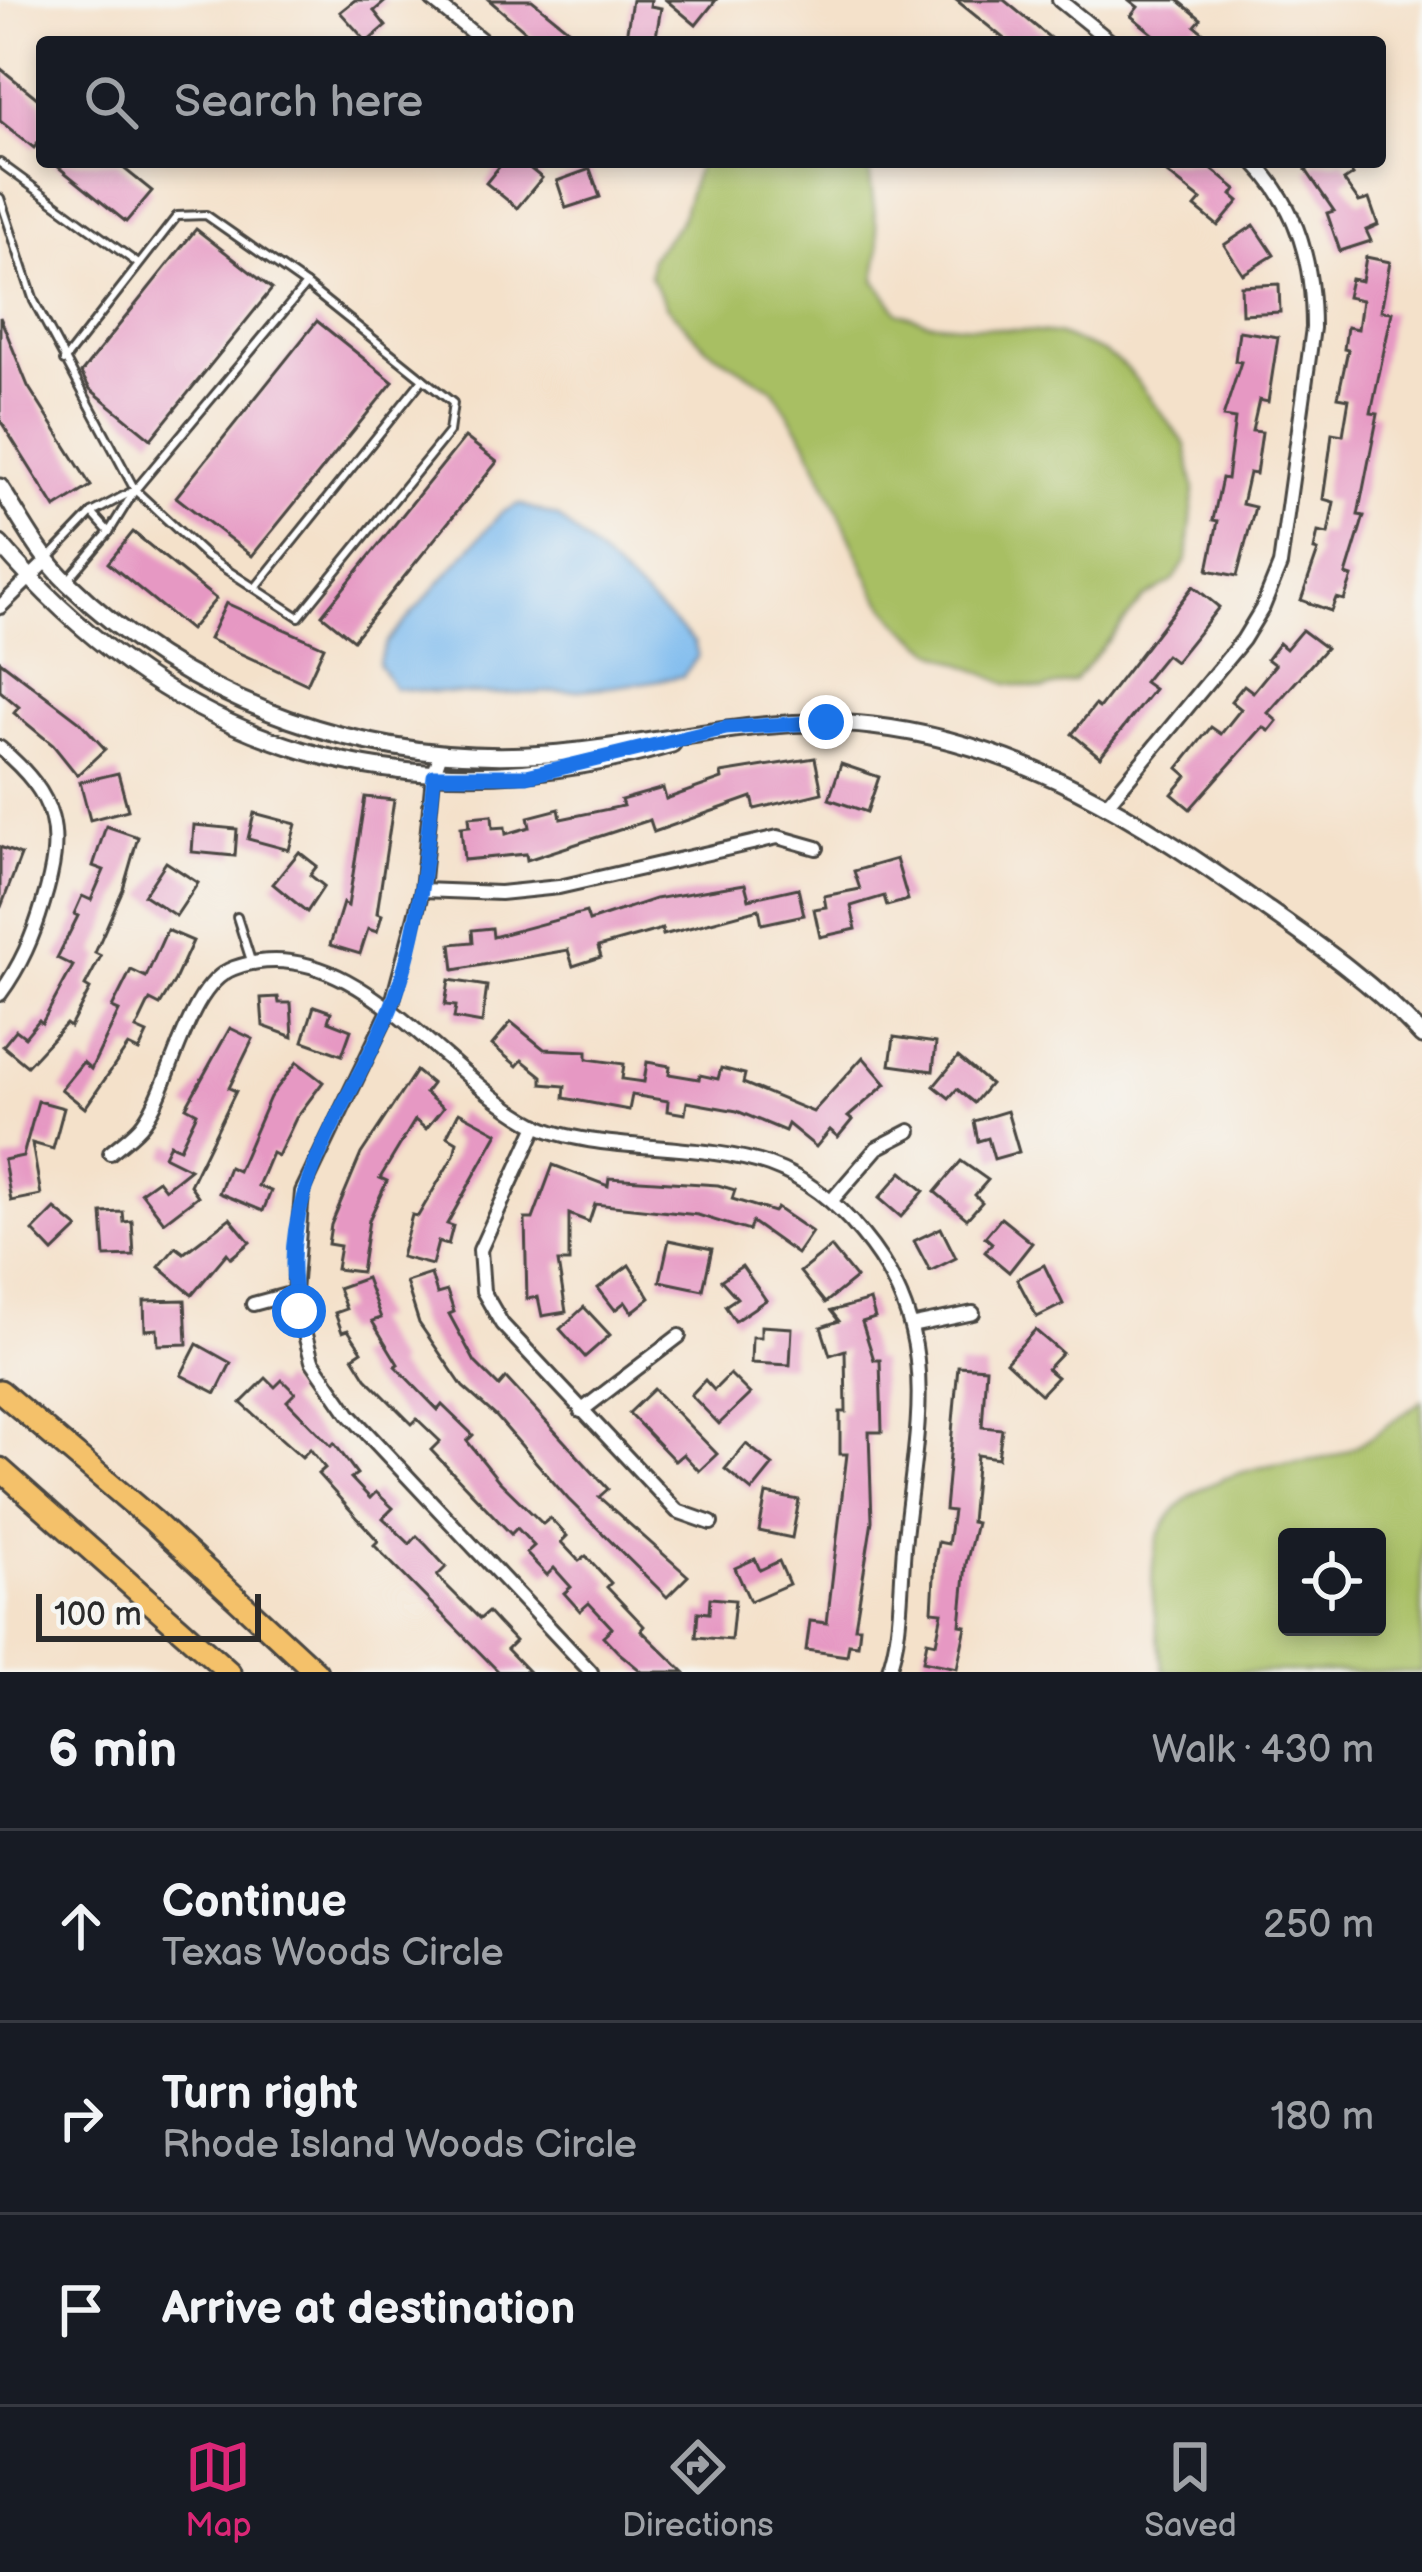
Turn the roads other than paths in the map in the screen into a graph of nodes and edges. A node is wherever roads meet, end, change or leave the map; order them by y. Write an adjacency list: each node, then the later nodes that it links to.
1 (432, 0): 3 (street)
2 (1059, 0): 4 (street)
3 (477, 36)
4 (1104, 36)
5 (0, 164): 8 (lane)
6 (1260, 168): 26 (street)
7 (0, 198): 10 (lane)
8 (137, 263): 9 (lane); 10 (lane)
9 (306, 284): 11 (lane); 13 (lane)
10 (64, 362): 13 (lane)
11 (423, 379): 20 (lane); 20 (lane)
12 (0, 488): 17 (street)
13 (134, 490): 14 (lane); 15 (lane); 20 (lane)
14 (92, 513): 15 (lane); 17 (lane)
15 (109, 532): 19 (lane)
16 (0, 544): 18 (street)
17 (48, 560): 18 (street); 19 (street)
18 (30, 579): 19 (street); 21 (street); 25 (street)
19 (66, 582): 24 (street)
20 (256, 588)
21 (0, 608)
22 (726, 728): 24 (street); 25 (street); 26 (street)
23 (0, 748): 31 (street)
24 (441, 753): 25 (street)
25 (434, 776): 28 (street)
26 (1108, 803): 33 (street)
27 (818, 848): 28 (street)
28 (422, 890): 32 (street)
29 (237, 917): 30 (lane)
30 (252, 964): 32 (street); 36 (street)
31 (0, 994)
32 (391, 1007): 34 (street); 38 (street)
33 (1422, 1036)
34 (537, 1125): 37 (street); 44 (street)
35 (910, 1131): 37 (street)
36 (110, 1153)
37 (833, 1199): 41 (street)
38 (294, 1293): 39 (street); 49 (street)
39 (253, 1304)
40 (973, 1313): 41 (street)
41 (915, 1325): 50 (street)
42 (679, 1336): 44 (street)
43 (0, 1391): 48 (highway)
44 (581, 1411): 46 (street)
45 (0, 1469): 47 (highway)
46 (711, 1523)
47 (229, 1672)
48 (316, 1672)
49 (591, 1672)
50 (888, 1672)

